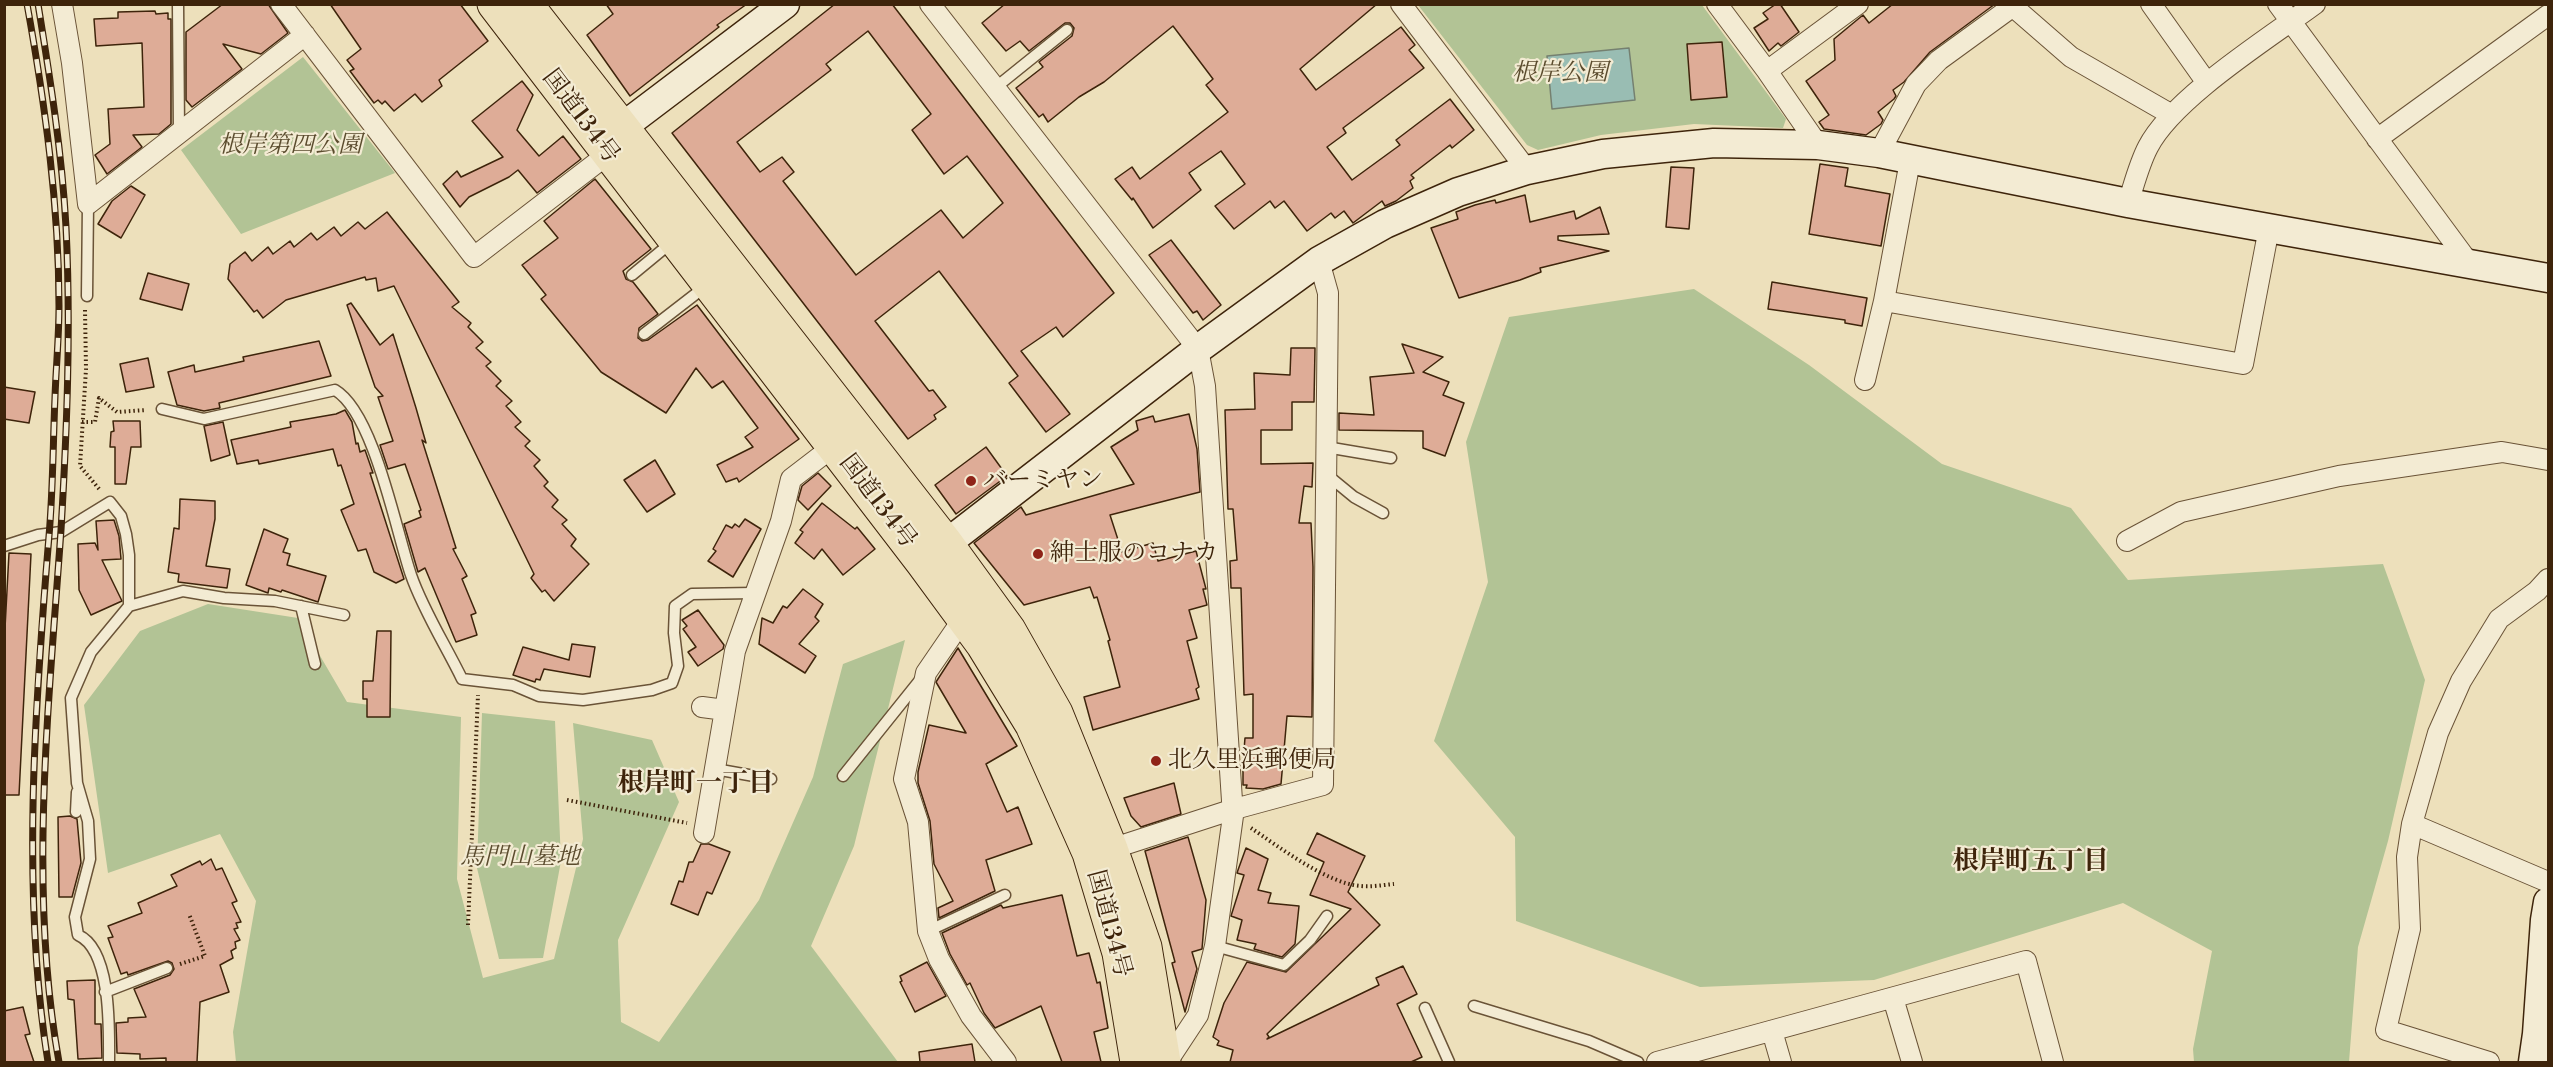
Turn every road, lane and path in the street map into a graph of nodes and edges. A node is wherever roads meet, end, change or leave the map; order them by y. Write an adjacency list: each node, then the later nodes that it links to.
1 (62, 4): 31 (street)
2 (178, 4): 23 (lane)
3 (281, 4): 18 (street)
4 (494, 4): 25 (highway, 国道134号)
5 (526, 4): 25 (highway, 国道134号)
6 (785, 4): 25 (street)
7 (930, 4): 21 (street)
8 (1401, 4): 29 (street)
9 (1717, 4): 19 (street)
10 (1858, 4): 19 (street)
11 (2151, 4): 20 (street)
12 (2278, 4): 16 (street)
13 (2315, 4): 16 (street)
14 (2013, 5): 22 (street); 27 (street)
15 (2548, 15): 24 (street)
16 (2291, 22): 20 (street); 24 (street)
17 (1067, 30): 21 (lane)
18 (305, 35): 23 (street); 25 (street)
19 (1767, 71): 26 (street)
20 (2207, 83): 22 (street)
21 (995, 88): 42 (street)
22 (2172, 115): 30 (street)
23 (179, 132): 31 (street)
24 (2377, 139): 35 (street)
25 (610, 142): 33 (highway, 国道134号); 55 (highway, 国道134号)
26 (1818, 145): 27 (street); 29 (street)
27 (1879, 153): 28 (street)
28 (1910, 161): 30 (street); 40 (street)
29 (1527, 170): 34 (street)
30 (2128, 203): 32 (street)
31 (87, 204): 39 (lane)
32 (2269, 228): 35 (street); 40 (street)
33 (675, 240): 36 (lane); 38 (highway, 国道134号)
34 (1319, 261): 42 (street); 47 (street)
35 (2469, 263): 37 (street)
36 (633, 275)
37 (2548, 278)
38 (708, 284): 41 (lane); 46 (highway, 国道134号)
39 (87, 296): 45 (path)
40 (1884, 301): 43 (street)
41 (644, 334)
42 (1197, 349): 55 (street); 73 (street)
43 (1865, 380)
44 (162, 409): 45 (path); 64 (lane)
45 (82, 422): 51 (path)
46 (834, 446): 55 (highway, 国道134号); 57 (street)
47 (1326, 447): 48 (lane); 50 (street)
48 (1391, 458)
49 (2548, 460): 53 (street)
50 (1326, 474): 52 (lane); 73 (street)
51 (110, 502): 54 (lane); 58 (lane)
52 (1383, 513)
53 (2127, 541)
54 (4, 546)
55 (934, 553): 61 (highway, 国道134号); 76 (highway, 国道134号)
56 (2548, 579): 74 (street)
57 (754, 593): 64 (lane); 66 (street)
58 (129, 606): 59 (lane); 70 (lane)
59 (301, 606): 60 (lane); 62 (lane)
60 (344, 615)
61 (963, 619): 63 (street); 94 (highway, 国道134号)
62 (315, 664)
63 (926, 673): 68 (lane); 84 (street)
64 (479, 681): 83 (path)
65 (702, 707): 66 (street)
66 (725, 710): 67 (street)
67 (715, 769): 69 (lane); 75 (street)
68 (843, 776)
69 (771, 779)
70 (78, 783): 72 (lane); 87 (lane)
71 (567, 800): 75 (path)
72 (75, 812)
73 (1232, 813): 76 (street); 78 (path); 85 (street)
74 (2412, 824): 77 (street); 102 (street)
75 (705, 830)
76 (1111, 849): 95 (highway, 国道134号)
77 (2548, 882)
78 (1394, 884)
79 (1005, 895): 84 (lane)
80 (2548, 902): 103 (street)
81 (189, 914): 86 (path)
82 (1327, 916): 85 (lane)
83 (468, 925)
84 (928, 931): 93 (street)
85 (1215, 946): 95 (street)
86 (167, 968): 87 (lane)
87 (105, 992): 92 (lane)
88 (1893, 998): 91 (street); 100 (street); 101 (street)
89 (1474, 1006): 97 (lane)
90 (1425, 1008): 96 (lane)
91 (1772, 1031): 98 (street); 99 (street)
92 (109, 1062)
93 (1006, 1062)
94 (1137, 1062)
95 (1166, 1062)
96 (1449, 1062)
97 (1638, 1062)
98 (1658, 1062)
99 (1782, 1062)
100 (1912, 1062)
101 (2053, 1062)
102 (2489, 1062)
103 (2533, 1062)

